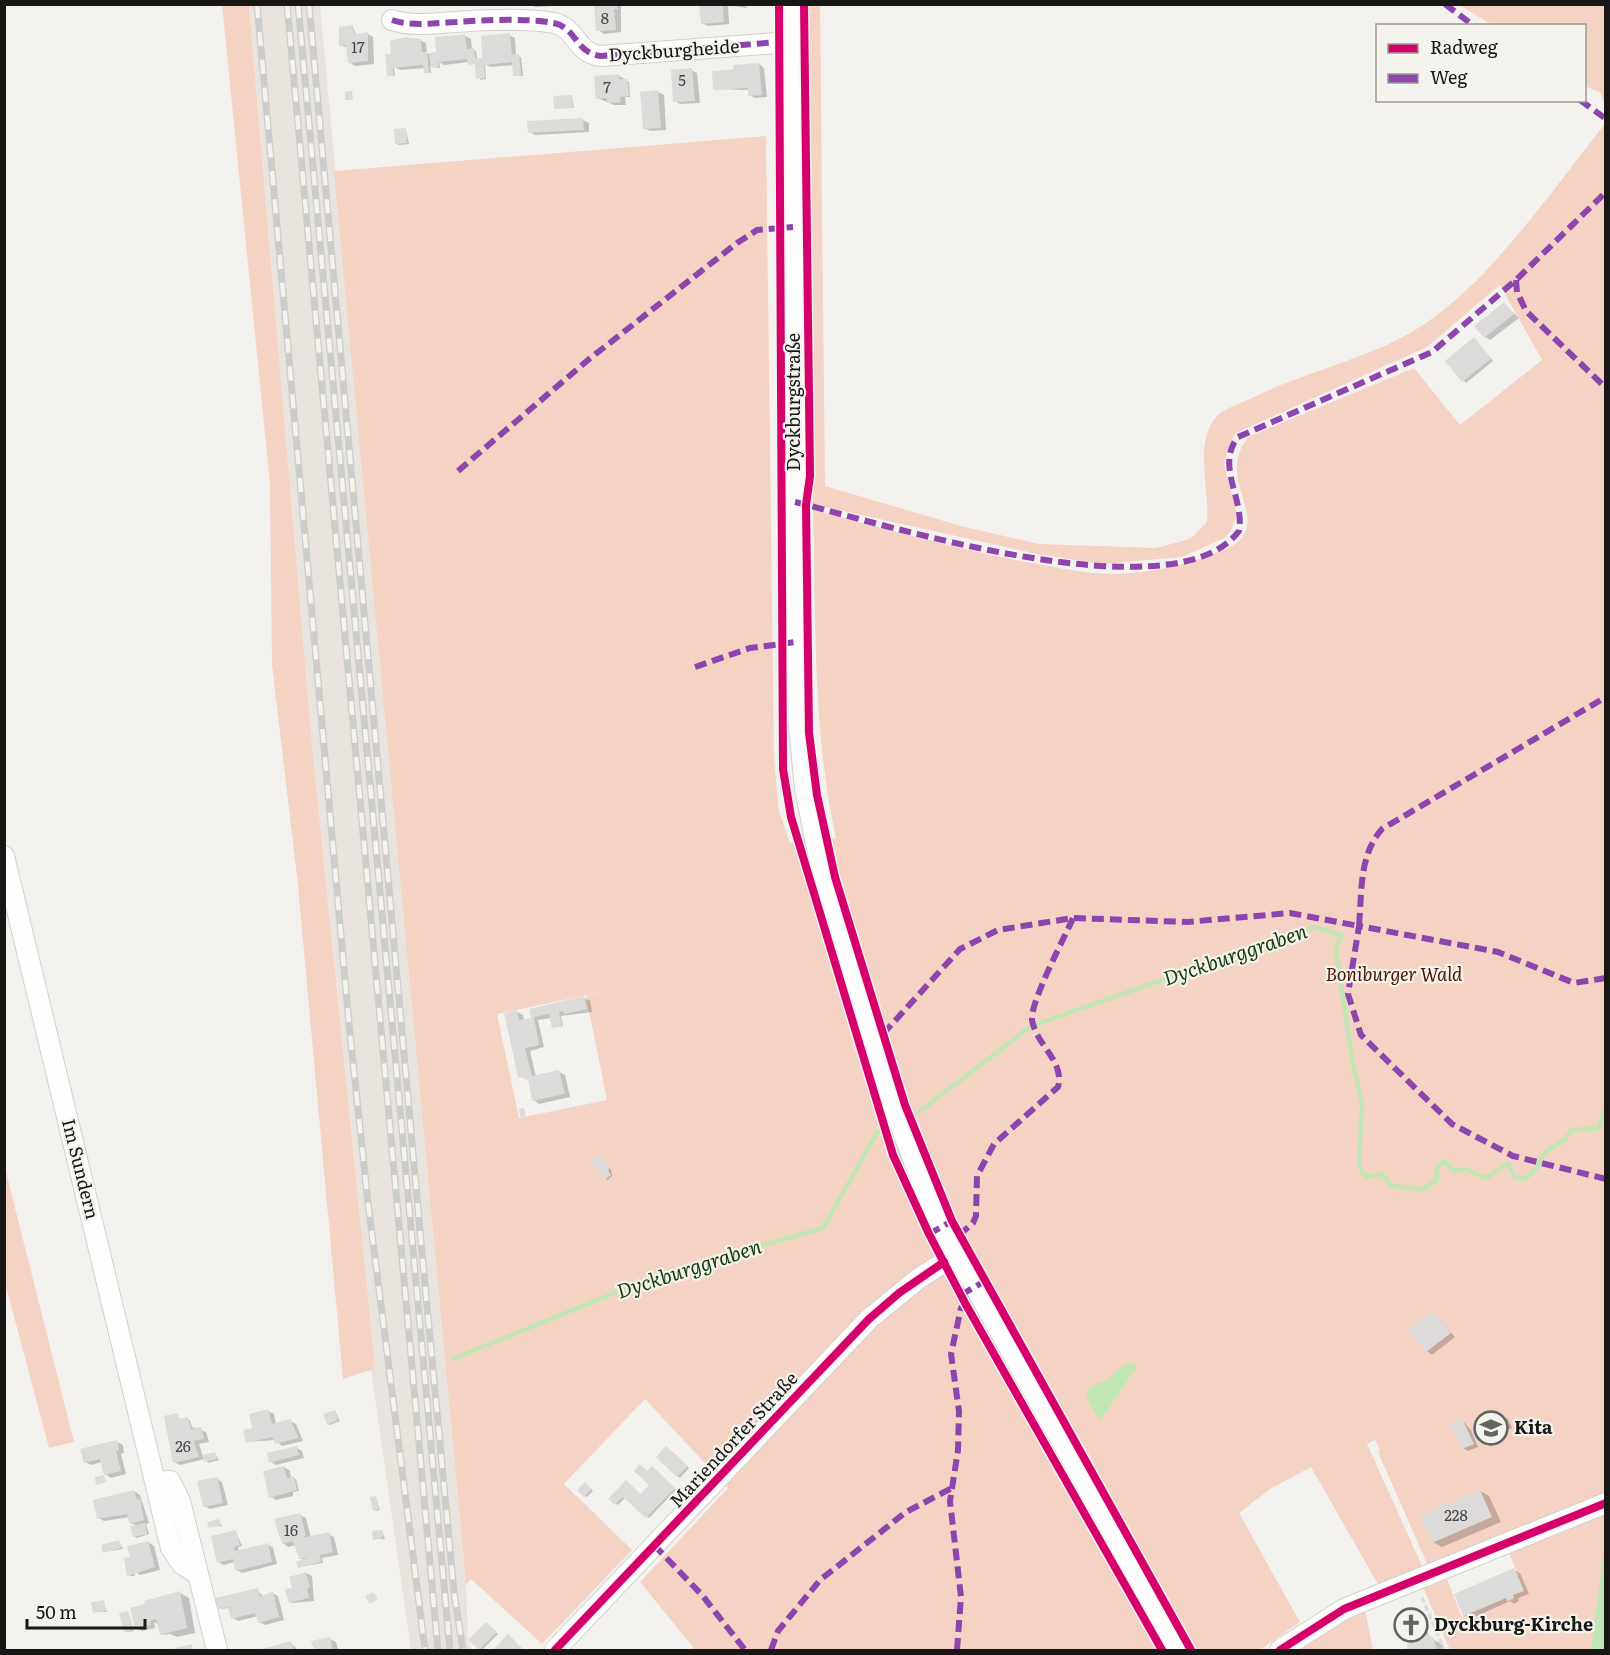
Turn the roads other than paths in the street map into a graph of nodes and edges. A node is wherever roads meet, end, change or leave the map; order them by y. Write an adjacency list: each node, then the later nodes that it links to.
1 (791, 4): 3 (street, Dyckburgstraße)
2 (392, 20): 3 (street, Dyckburgheide)
3 (791, 42): 5 (street, Dyckburgstraße)
4 (4, 856): 7 (street, Im Sundern)
5 (957, 1254): 8 (street, Mariendorfer Straße); 9 (street, Dyckburgstraße)
6 (1605, 1503): 10 (street)
7 (217, 1650)
8 (555, 1650)
9 (1179, 1650)
10 (1280, 1650)

